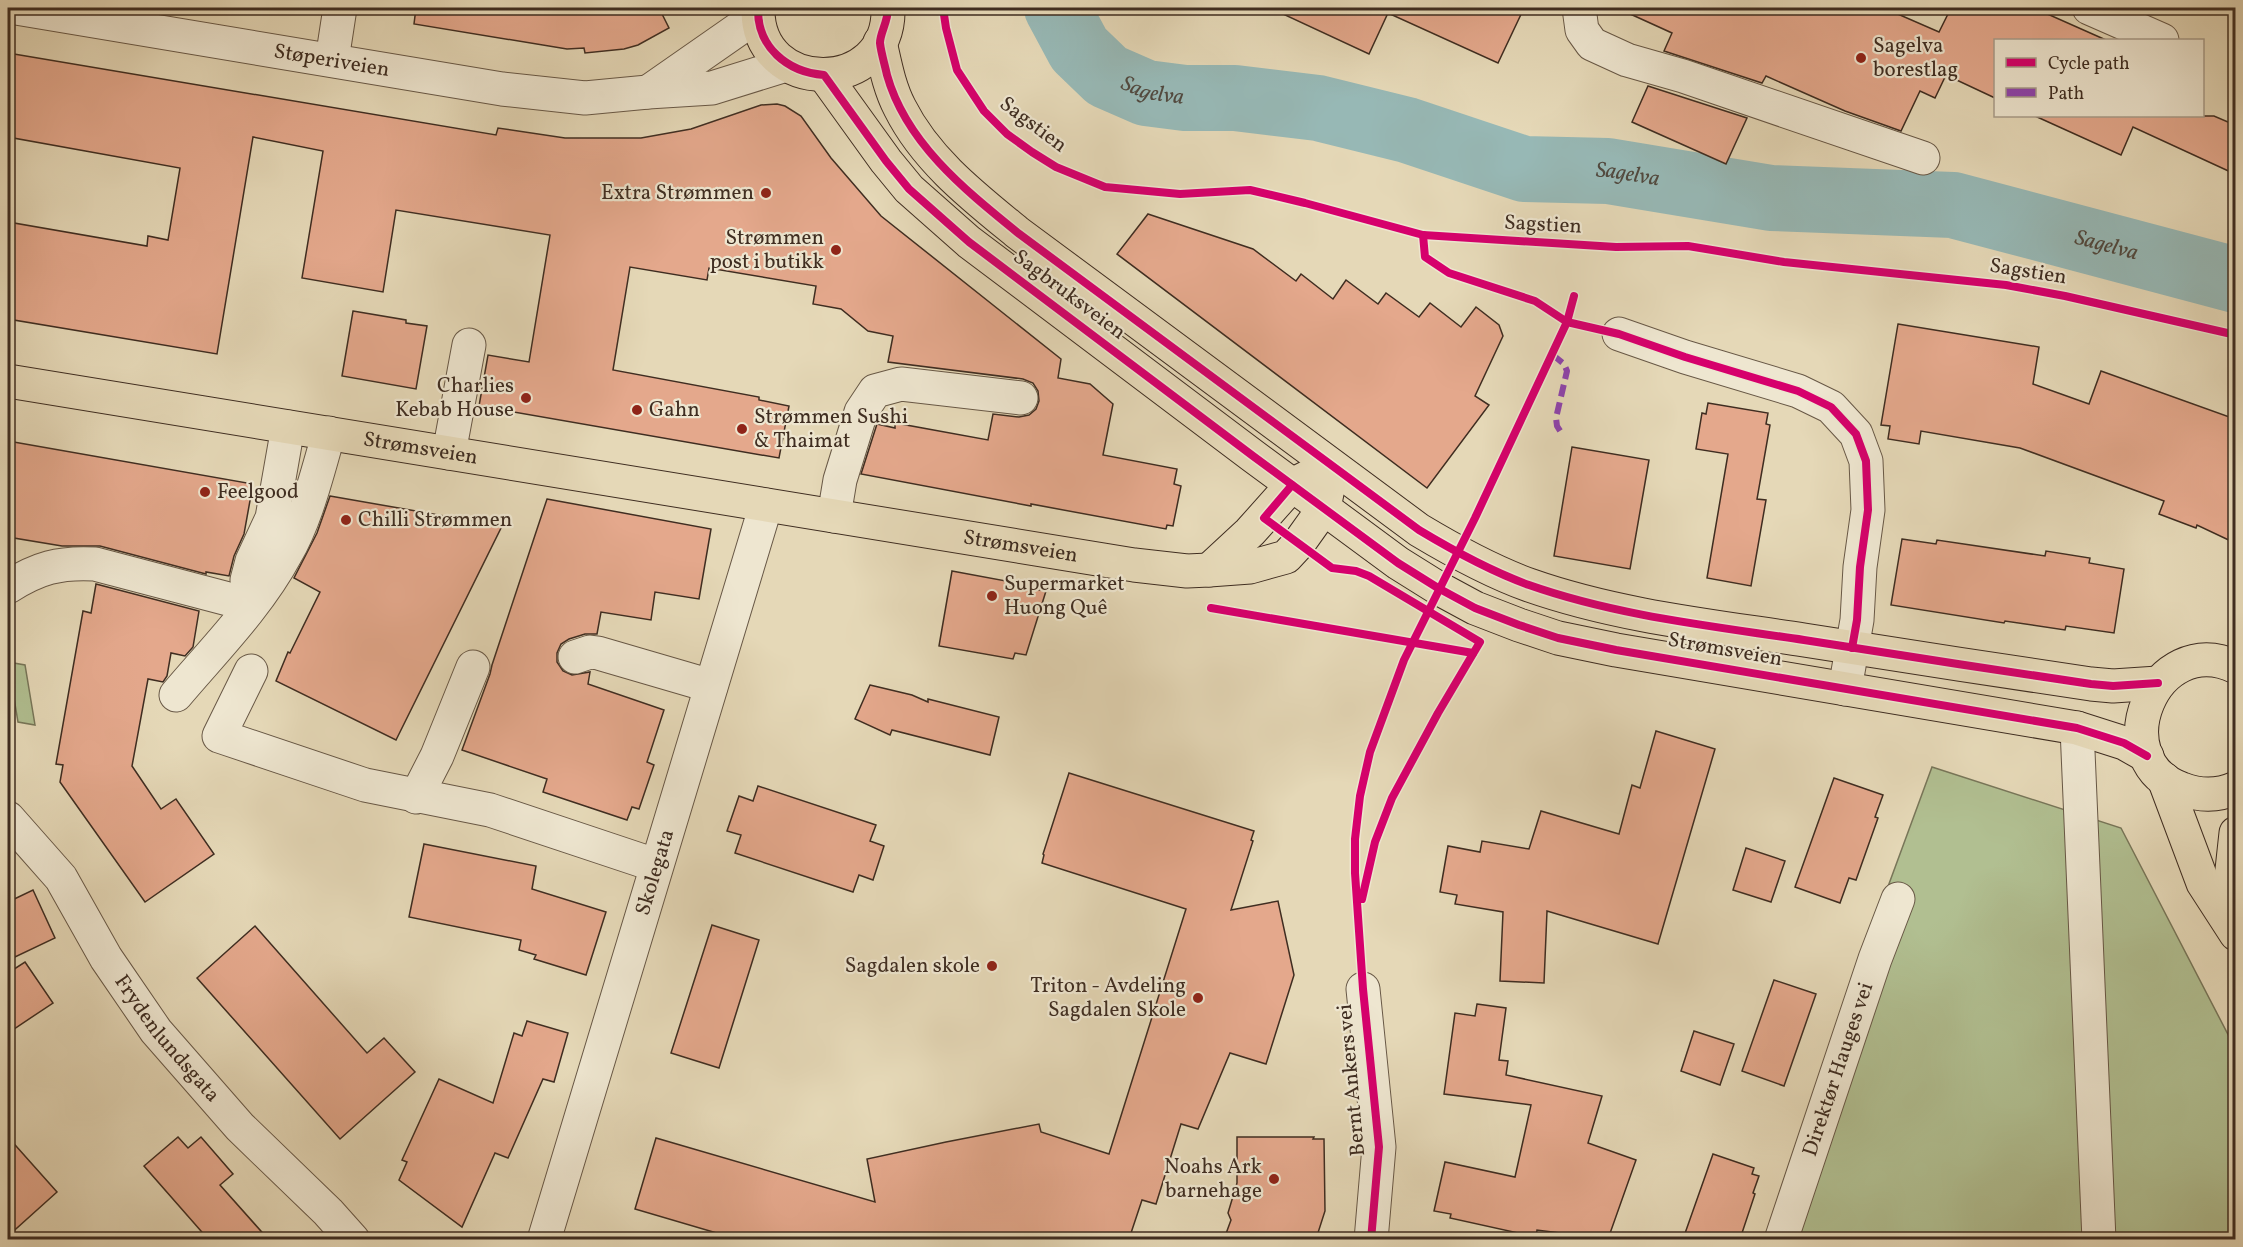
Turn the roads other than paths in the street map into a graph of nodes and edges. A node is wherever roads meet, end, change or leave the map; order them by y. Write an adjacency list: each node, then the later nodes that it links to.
1 (16, 8): 9 (street, Støperiveien)
2 (340, 8): 9 (street)
3 (888, 8): 8 (main road)
4 (1579, 8): 13 (street)
5 (2089, 8): 7 (street)
6 (758, 12): 10 (main road); 12 (street, Støperiveien)
7 (2160, 39)
8 (880, 42): 11 (main road); 21 (main road, Sagbruksveien)
9 (333, 60): 12 (street, Støperiveien)
10 (786, 65): 11 (main road); 12 (street, Støperiveien)
11 (824, 75): 22 (main road, Sagbruksveien)
12 (648, 92)
13 (1923, 158)
14 (1619, 334): 29 (street)
15 (468, 345): 20 (street)
16 (8, 381): 18 (main road, Strømsveien)
17 (1021, 398): 25 (street)
18 (288, 427): 19 (main road, Strømsveien); 28 (street)
19 (329, 434): 20 (main road, Strømsveien); 28 (street)
20 (449, 453): 23 (main road, Strømsveien)
21 (1332, 465): 22 (main road); 24 (main road, Strømsveien); 29 (main road, Strømsveien)
22 (1292, 485): 24 (main road, Sagbruksveien); 26 (main road)
23 (766, 505): 25 (main road, Strømsveien); 35 (street, Skolegata)
24 (1324, 508): 26 (main road, Strømsveien); 36 (main road, Strømsveien)
25 (834, 516): 26 (main road, Strømsveien)
26 (1209, 570)
27 (8, 587): 28 (street)
28 (249, 593): 37 (street)
29 (1852, 648): 34 (main road, Strømsveien); 36 (street)
30 (575, 657): 35 (street)
31 (473, 667): 41 (street)
32 (2235, 667): 34 (main road)
33 (251, 671): 41 (street)
34 (2158, 683): 39 (main road)
35 (711, 686): 44 (street, Skolegata)
36 (1845, 689): 38 (main road, Strømsveien)
37 (176, 695)
38 (2077, 728): 39 (main road, Strømsveien); 52 (street)
39 (2156, 767): 40 (main road, Strømsveien); 46 (main road)
40 (2235, 788)
41 (416, 797): 44 (street)
42 (9, 823): 48 (street, Frydenlundsgata)
43 (2235, 832): 46 (main road)
44 (656, 865): 49 (street, Skolegata)
45 (1898, 899): 51 (street, Direktør Hauges vei)
46 (2235, 934)
47 (1363, 989): 50 (street, Bernt Ankers vei)
48 (353, 1239)
49 (544, 1239)
50 (1371, 1239)
51 (1781, 1239)
52 (2099, 1239)

